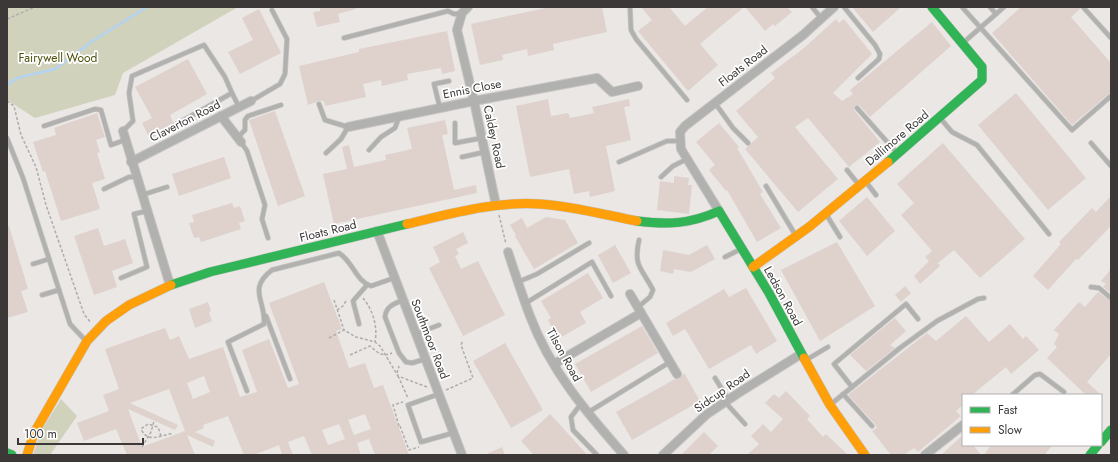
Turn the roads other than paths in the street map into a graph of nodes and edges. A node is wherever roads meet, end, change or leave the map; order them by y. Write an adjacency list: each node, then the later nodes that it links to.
1 (468, 7): 12 (street)
2 (630, 7): 24 (lane)
3 (812, 7): 14 (lane)
4 (834, 7): 14 (street, Floats Road)
5 (844, 7): 19 (lane)
6 (932, 7): 18 (street, Dallimore Road)
7 (962, 7): 15 (lane)
8 (990, 7): 13 (lane)
9 (1004, 7): 13 (lane)
10 (1083, 7): 17 (lane)
11 (272, 10): 25 (lane)
12 (462, 13): 16 (lane); 26 (street, Caldey Road)
13 (996, 14): 15 (lane)
14 (822, 18): 27 (street, Floats Road)
15 (980, 28): 18 (lane); 23 (lane)
16 (344, 38)
17 (1111, 38)
18 (962, 44): 35 (street, Dallimore Road)
19 (858, 78)
20 (449, 81): 31 (lane)
21 (638, 86): 26 (street, Ennis Close)
22 (232, 93): 30 (lane); 37 (lane); 40 (lane, Claverton Road)
23 (1111, 96)
24 (687, 100)
25 (251, 101): 30 (street, Claverton Road)
26 (474, 101): 31 (street, Ennis Close); 42 (street, Caldey Road)
27 (715, 103): 45 (lane); 47 (street, Floats Road)
28 (319, 104): 39 (lane, Ennis Close)
29 (280, 105): 43 (lane)
30 (239, 107): 33 (street, Claverton Road)
31 (440, 108): 34 (street, Ennis Close)
32 (857, 108): 51 (lane)
33 (221, 116): 43 (street); 54 (street, Claverton Road)
34 (399, 116): 39 (street, Ennis Close); 48 (lane)
35 (939, 118): 51 (street, Dallimore Road); 71 (lane)
36 (455, 123): 42 (lane)
37 (175, 125)
38 (44, 126): 44 (lane)
39 (348, 127): 49 (lane)
40 (123, 131): 44 (street, Claverton Road)
41 (7, 138): 80 (lane)
42 (482, 138): 50 (street, Caldey Road)
43 (239, 139): 74 (lane)
44 (125, 140): 54 (street, Claverton Road)
45 (748, 143)
46 (1091, 143): 56 (lane)
47 (680, 145): 53 (street, Ledson Road); 55 (lane)
48 (369, 150)
49 (326, 152)
50 (485, 152): 52 (lane); 66 (street, Caldey Road)
51 (898, 153): 60 (street, Dallimore Road)
52 (462, 157)
53 (687, 159): 59 (lane); 68 (street, Ledson Road)
54 (131, 162): 58 (street, Claverton Road)
55 (619, 162)
56 (1111, 166)
57 (847, 170): 60 (lane)
58 (136, 177): 63 (lane); 64 (street, Claverton Road)
59 (661, 177)
60 (862, 183): 65 (lane); 69 (street, Dallimore Road)
61 (766, 186): 72 (lane)
62 (166, 187): 64 (lane)
63 (104, 189)
64 (142, 195): 67 (street, Claverton Road)
65 (876, 195)
66 (496, 205): 68 (street, Floats Road); 70 (street, Floats Road)
67 (147, 211): 83 (lane); 86 (street, Claverton Road)
68 (719, 211): 77 (street, Ledson Road)
69 (826, 214): 72 (street, Dallimore Road); 73 (lane)
70 (378, 231): 84 (street, Southmoor Road); 86 (street, Floats Road)
71 (1049, 234)
72 (796, 236): 82 (street, Dallimore Road)
73 (840, 237)
74 (268, 238)
75 (639, 240): 97 (lane)
76 (589, 243): 85 (lane)
77 (741, 248): 79 (lane); 82 (street, Ledson Road)
78 (508, 252): 85 (street, Tilson Road)
79 (725, 257)
80 (49, 259): 81 (lane); 89 (lane)
81 (33, 264)
82 (753, 267): 105 (street, Ledson Road)
83 (121, 278)
84 (394, 278): 87 (lane); 95 (street, Southmoor Road)
85 (518, 282): 96 (street, Tilson Road)
86 (170, 285): 103 (street, Floats Road)
87 (367, 285): 98 (lane); 100 (lane)
88 (1092, 287): 94 (lane)
89 (59, 290): 91 (lane); 103 (lane)
90 (630, 294): 97 (street)
91 (42, 296)
92 (611, 296): 96 (lane)
93 (984, 298): 112 (lane)
94 (1111, 298)
95 (403, 300): 102 (street, Southmoor Road); 106 (lane)
96 (525, 303): 108 (street, Tilson Road)
97 (639, 310): 107 (street); 108 (street)
98 (265, 314): 111 (lane); 113 (lane)
99 (918, 319): 112 (lane)
100 (359, 324)
101 (439, 325): 102 (lane)
102 (416, 334): 106 (street, Southmoor Road)
103 (87, 341): 131 (street, Floats Road)
104 (828, 347): 105 (lane)
105 (803, 358): 118 (street, Sidcup Road); 120 (street, Ledson Road)
106 (425, 359): 114 (street, Southmoor Road)
107 (670, 362): 109 (street); 121 (lane)
108 (554, 364): 119 (street, Tilson Road)
109 (677, 374)
110 (716, 378): 118 (lane)
111 (290, 379)
112 (852, 387): 116 (lane)
113 (247, 391)
114 (436, 391): 126 (street, Southmoor Road); 126 (lane)
115 (1064, 392): 117 (lane)
116 (843, 394): 120 (lane); 123 (lane)
117 (1013, 394)
118 (726, 401): 122 (lane); 135 (street, Sidcup Road)
119 (580, 405): 121 (street, Tilson Road); 133 (lane)
120 (830, 405): 136 (street, Ledson Road)
121 (587, 413): 134 (street, Tilson Road)
122 (745, 424)
123 (872, 426)
124 (962, 426): 137 (street)
125 (1111, 430): 127 (street)
126 (454, 433): 132 (street, Southmoor Road)
127 (1102, 441)
128 (1097, 446): 138 (street)
129 (7, 453): 130 (street)
130 (12, 455)
131 (27, 455)
132 (462, 455)
133 (597, 455)
134 (624, 455)
135 (663, 455)
136 (865, 455)
137 (925, 455)
138 (1090, 455)

